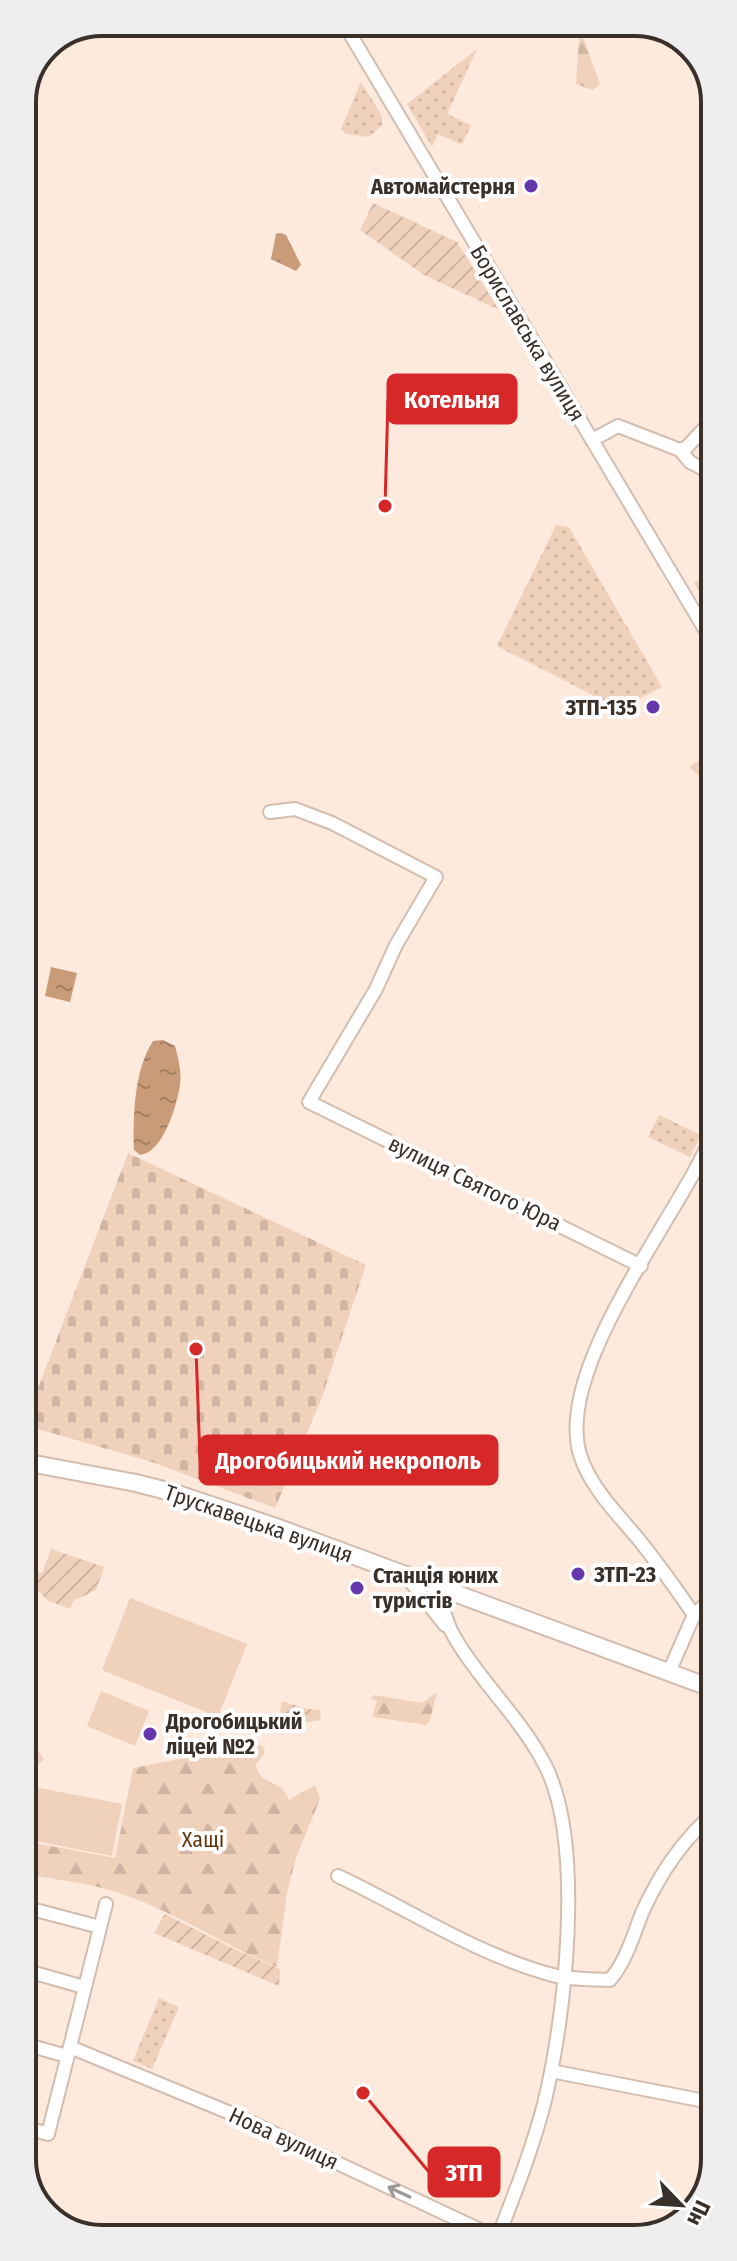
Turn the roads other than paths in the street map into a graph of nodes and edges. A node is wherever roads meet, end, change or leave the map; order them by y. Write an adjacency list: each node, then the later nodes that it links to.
1 (351, 36): 3 (street, Бориславська вулиця)
2 (701, 434): 4 (street)
3 (592, 440): 4 (street); 6 (street, Бориславська вулиця)
4 (680, 450): 5 (street)
5 (701, 468)
6 (701, 623)
7 (270, 812): 9 (street, вулиця Святого Юра)
8 (701, 1159): 9 (street)
9 (641, 1266): 15 (street)
10 (36, 1464): 11 (main road, Трускавецька вулиця)
11 (405, 1574): 12 (main road, Трускавецька вулиця); 17 (street)
12 (437, 1586): 13 (main road, Трускавецька вулиця); 16 (street)
13 (458, 1594): 16 (street); 18 (main road, Трускавецька вулиця)
14 (701, 1608): 15 (street)
15 (694, 1615): 18 (street)
16 (448, 1622): 17 (street)
17 (453, 1635): 26 (street)
18 (669, 1672): 19 (main road, Трускавецька вулиця)
19 (701, 1684)
20 (701, 1827): 26 (street)
21 (338, 1876): 26 (street)
22 (106, 1904): 24 (street)
23 (36, 1910): 24 (street)
24 (100, 1927): 27 (street)
25 (36, 1973): 27 (street)
26 (564, 1977): 30 (street)
27 (84, 1987): 29 (street)
28 (36, 2046): 29 (street, Нова вулиця)
29 (68, 2051): 32 (street); 33 (street, Нова вулиця, one-way to 29)
30 (551, 2071): 31 (street); 34 (street)
31 (701, 2100)
32 (36, 2130)
33 (471, 2225)
34 (502, 2225)

